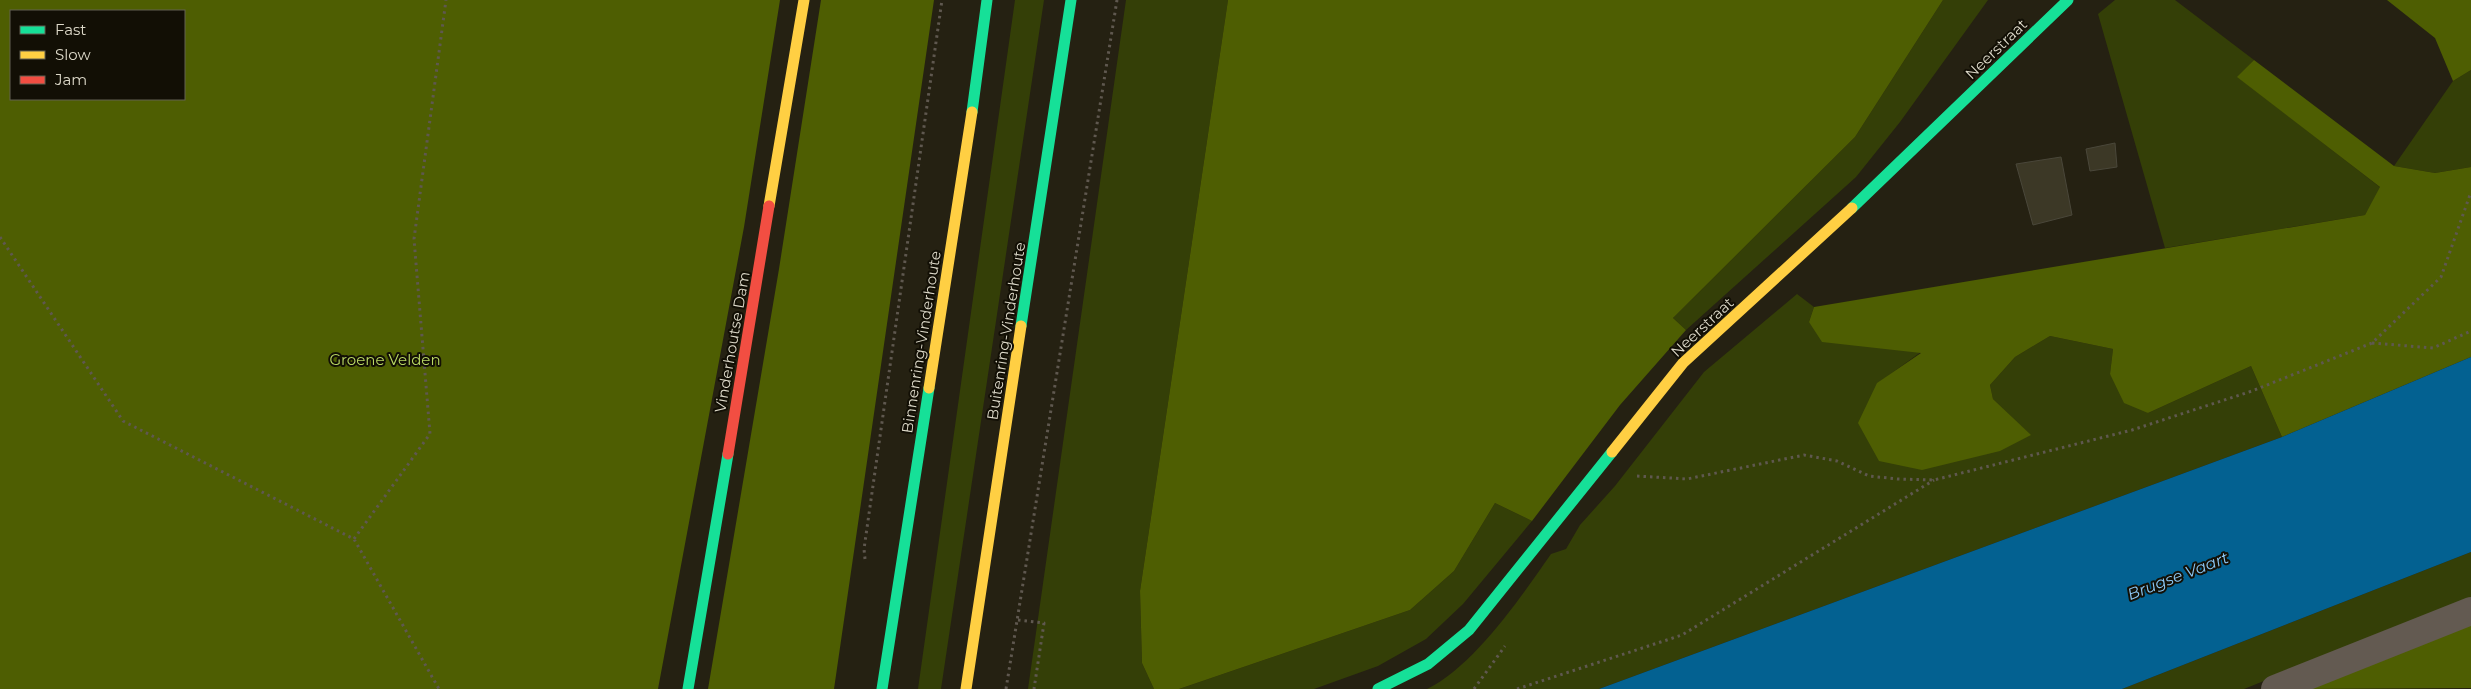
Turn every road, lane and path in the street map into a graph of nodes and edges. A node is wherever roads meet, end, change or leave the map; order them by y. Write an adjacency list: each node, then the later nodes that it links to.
1 (446, 0): 14 (path)
2 (804, 0): 19 (main road, Vinderhoutse Dam)
3 (942, 0): 15 (path)
4 (988, 0): 20 (main road, Binnenring-Vinderhoute)
5 (1071, 0): 21 (main road, Buitenring-Vinderhoute)
6 (1117, 0): 17 (path)
7 (2068, 0): 12 (main road, Neerstraat)
8 (2471, 192): 11 (path)
9 (0, 237): 14 (path)
10 (2471, 330): 11 (path)
11 (2372, 343): 13 (path)
12 (1605, 458): 13 (path); 24 (main road, Neerstraat)
13 (1934, 480): 25 (path)
14 (354, 539): 18 (path)
15 (864, 549)
16 (2471, 611): 26 (street)
17 (1018, 620): 22 (path); 23 (path)
18 (439, 689)
19 (688, 689)
20 (882, 689)
21 (966, 689)
22 (1006, 689)
23 (1034, 689)
24 (1378, 689)
25 (1517, 689)
26 (2274, 689)

